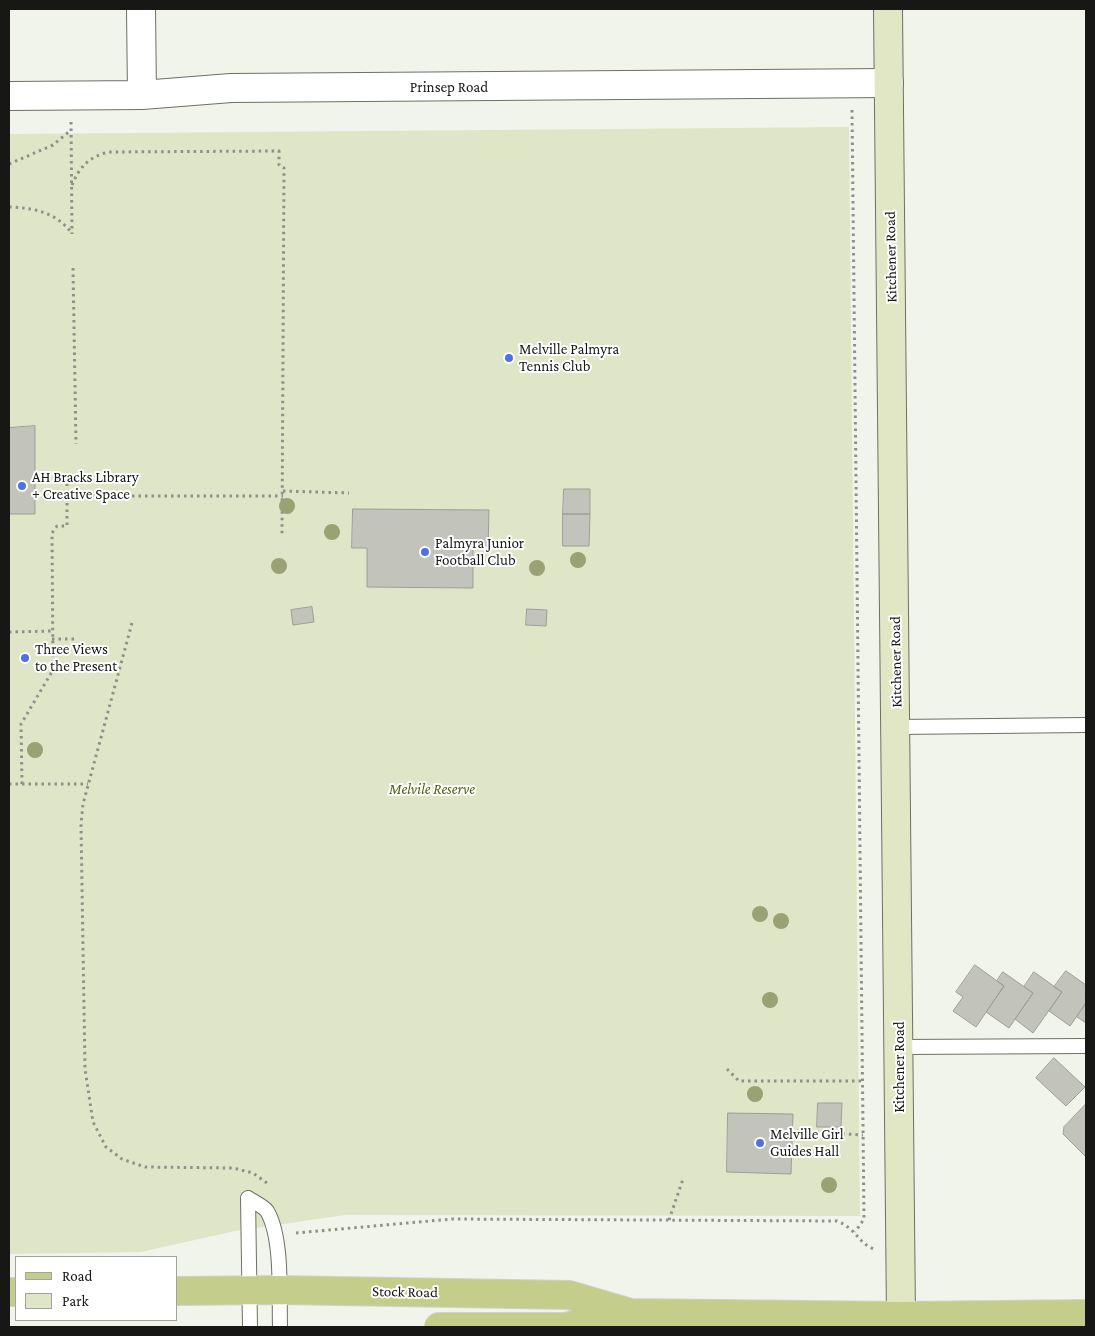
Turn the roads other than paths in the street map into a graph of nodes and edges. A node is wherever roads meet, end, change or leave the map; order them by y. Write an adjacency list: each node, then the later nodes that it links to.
1 (141, 9): 4 (street)
2 (888, 9): 3 (street, Kitchener Road)
3 (889, 83): 4 (street, Prinsep Road); 7 (street, Kitchener Road)
4 (142, 95): 5 (street, Prinsep Road)
5 (9, 96)
6 (1086, 725): 7 (lane)
7 (897, 727): 9 (street, Kitchener Road)
8 (1086, 1046): 9 (lane)
9 (899, 1047): 15 (street, Kitchener Road)
10 (249, 1290): 11 (main road, Stock Road); 11 (lane); 12 (main road, Stock Road); 16 (lane)
11 (279, 1290): 13 (main road, Stock Road); 17 (lane)
12 (178, 1291)
13 (631, 1313): 15 (main road, Stock Road); 18 (main road, Stock Road)
14 (1086, 1314): 15 (main road, Stock Road)
15 (901, 1316)
16 (250, 1327)
17 (280, 1327)
18 (438, 1327)

